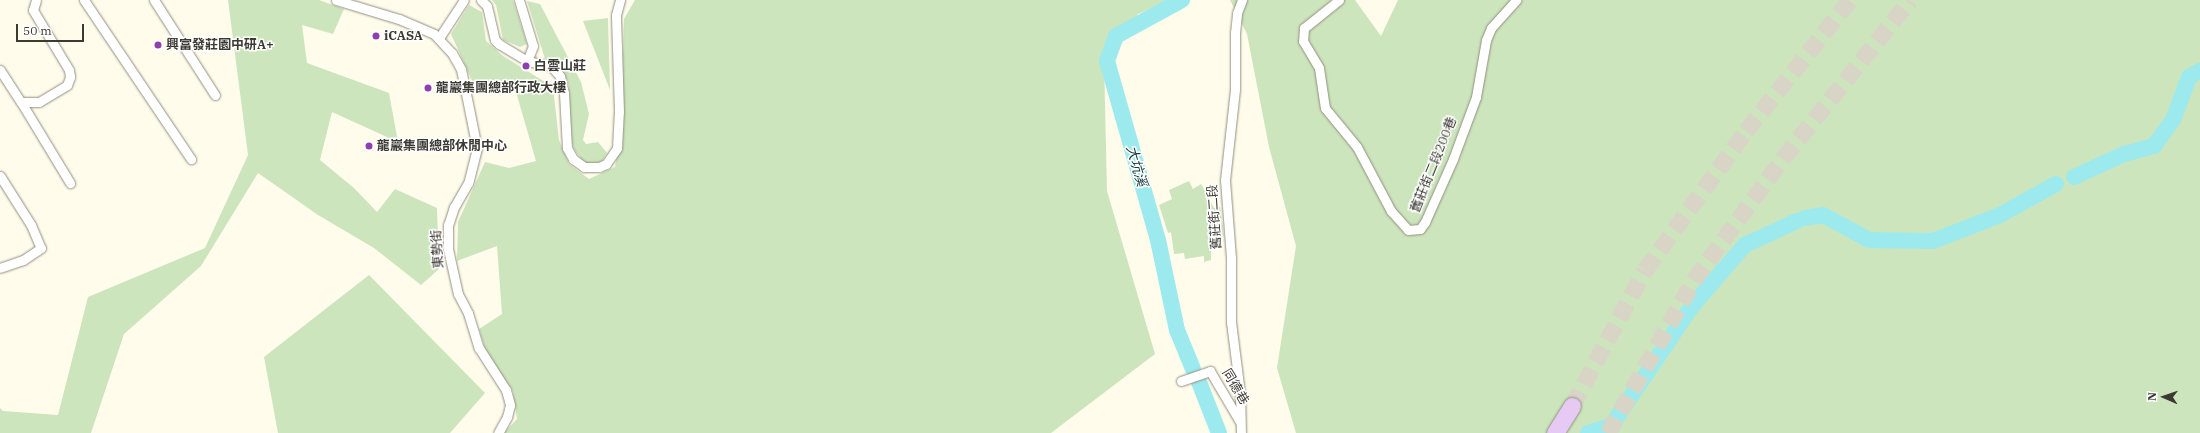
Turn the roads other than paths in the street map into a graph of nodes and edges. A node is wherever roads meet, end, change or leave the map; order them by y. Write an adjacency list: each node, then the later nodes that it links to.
1 (36, 0): 16 (street)
2 (84, 0): 17 (street)
3 (154, 0): 15 (street)
4 (336, 0): 12 (street, 東勢街)
5 (464, 0): 12 (street)
6 (481, 0): 13 (street)
7 (519, 0): 13 (street)
8 (620, 0): 13 (street)
9 (1242, 0): 23 (street, 舊莊街二段)
10 (1339, 0): 11 (street, 舊莊街二段200巷)
11 (1516, 0)
12 (439, 38): 24 (street, 東勢街)
13 (527, 61)
14 (0, 70): 16 (street)
15 (215, 95)
16 (21, 102): 19 (street)
17 (191, 159)
18 (0, 176): 20 (street)
19 (70, 183)
20 (0, 268)
21 (1181, 381): 23 (street, 同德巷)
22 (1572, 406): 26 (highway)
23 (1241, 423): 25 (street, 舊莊街二段)
24 (498, 433)
25 (1241, 433)
26 (1555, 433)

